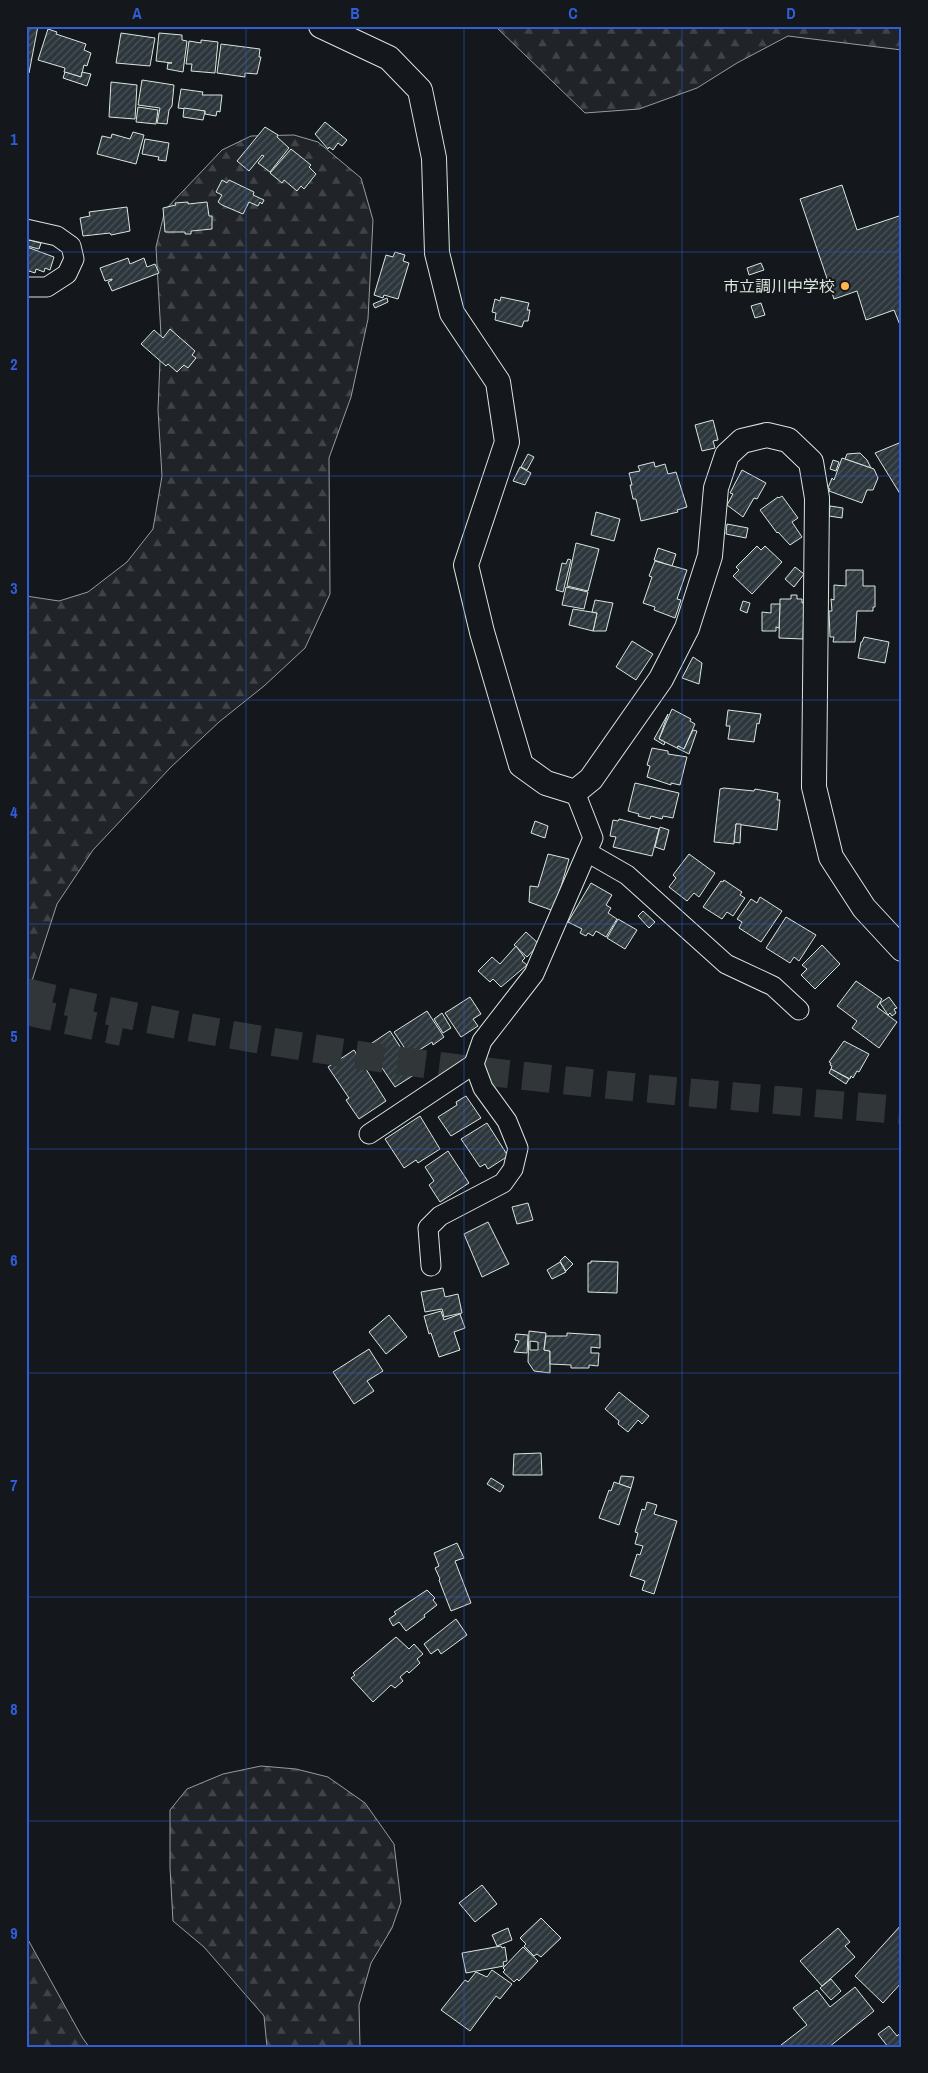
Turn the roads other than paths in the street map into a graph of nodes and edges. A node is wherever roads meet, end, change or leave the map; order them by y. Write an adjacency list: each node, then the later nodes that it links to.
1 (321, 26): 4 (street)
2 (26, 229): 3 (street)
3 (26, 287)
4 (575, 792): 5 (street); 6 (street)
5 (587, 852): 7 (street); 8 (street)
6 (902, 949)
7 (799, 1010)
8 (474, 1064): 9 (street); 10 (street)
9 (369, 1134)
10 (431, 1266)

